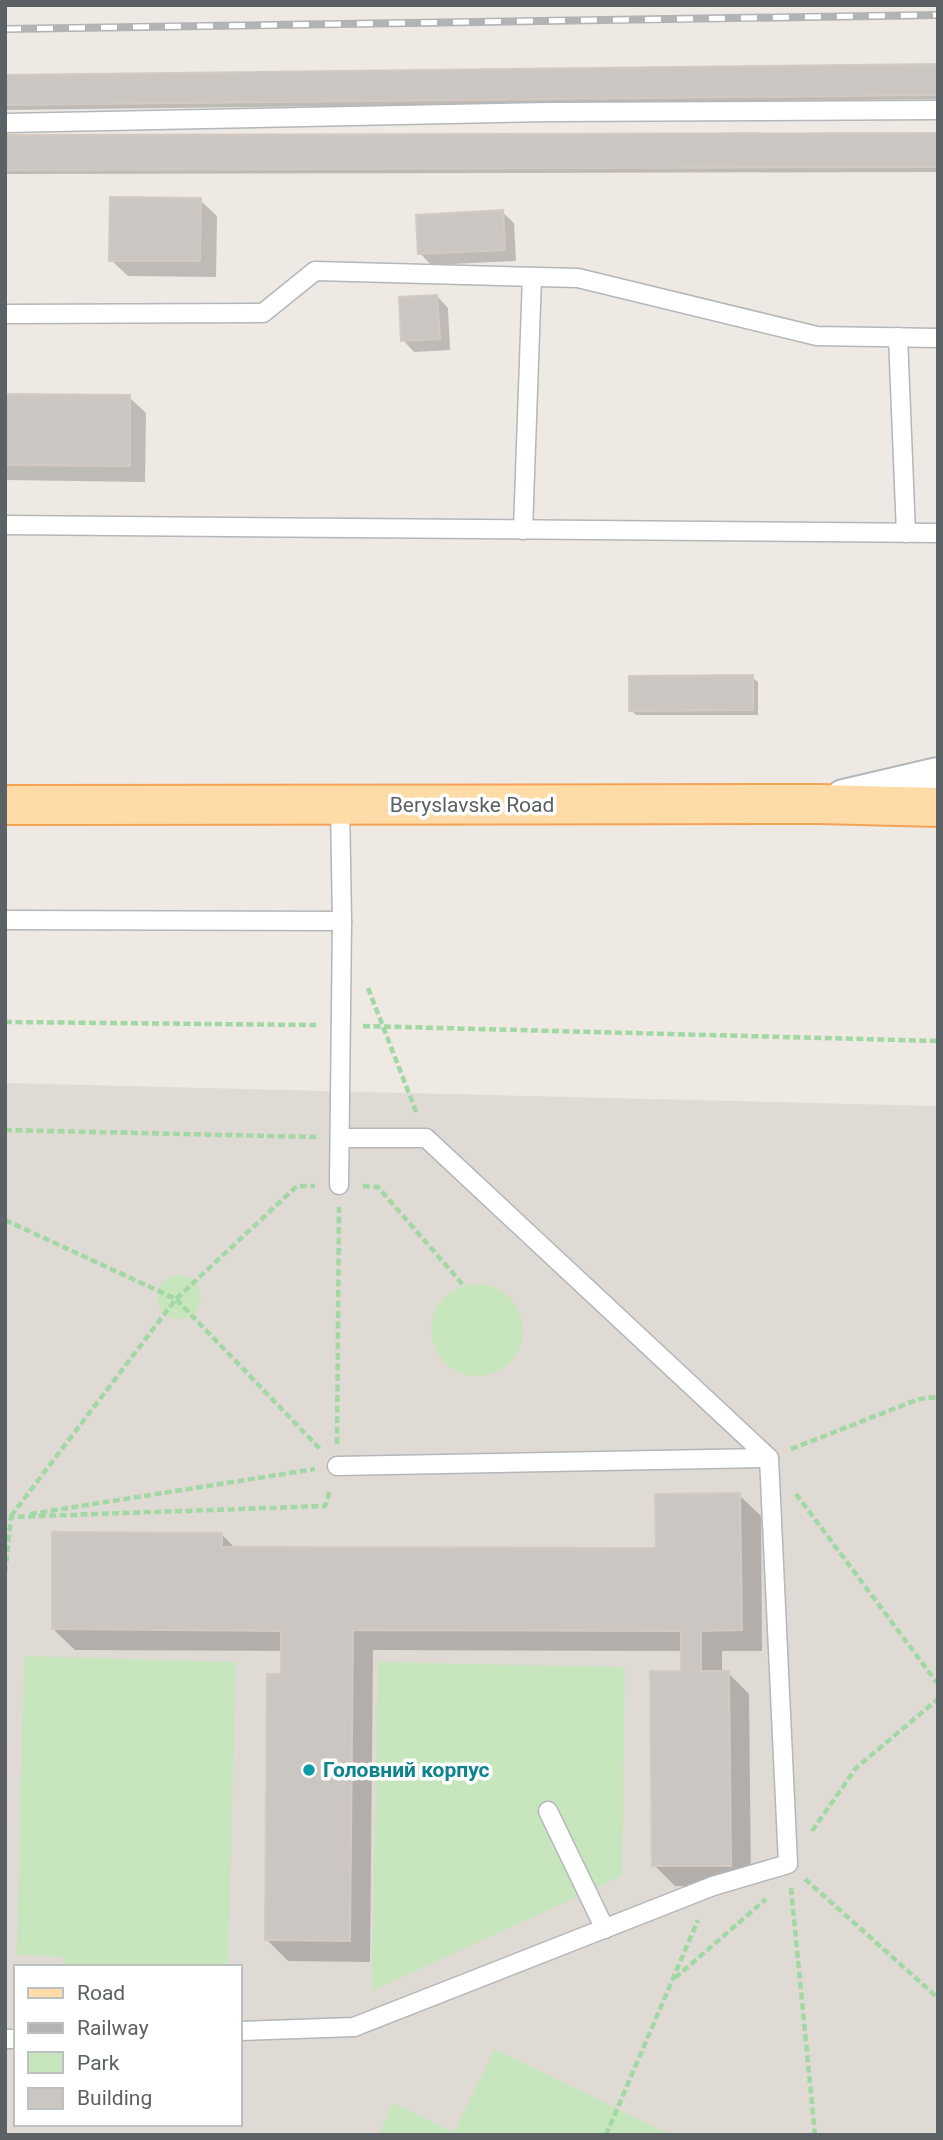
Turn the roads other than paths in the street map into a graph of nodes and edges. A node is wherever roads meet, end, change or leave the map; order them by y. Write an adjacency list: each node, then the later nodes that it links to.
1 (938, 110): 2 (lane)
2 (5, 122)
3 (532, 276): 4 (lane); 5 (lane); 8 (lane)
4 (5, 314)
5 (898, 338): 6 (lane); 9 (lane)
6 (938, 338)
7 (5, 525): 8 (lane)
8 (523, 530): 9 (lane)
9 (906, 533): 10 (lane)
10 (938, 533)
11 (938, 777): 12 (street)
12 (820, 804): 14 (main road, Beryslavske Road); 15 (main road, Beryslavske Road)
13 (5, 805): 14 (main road, Beryslavske Road)
14 (340, 805): 17 (lane)
15 (938, 807)
16 (5, 920): 17 (lane)
17 (342, 921): 18 (lane)
18 (340, 1138): 19 (lane); 20 (lane)
19 (340, 1185)
20 (769, 1458): 21 (lane); 23 (lane)
21 (337, 1466)
22 (548, 1811): 23 (lane)
23 (605, 1929): 24 (lane)
24 (242, 2031)

